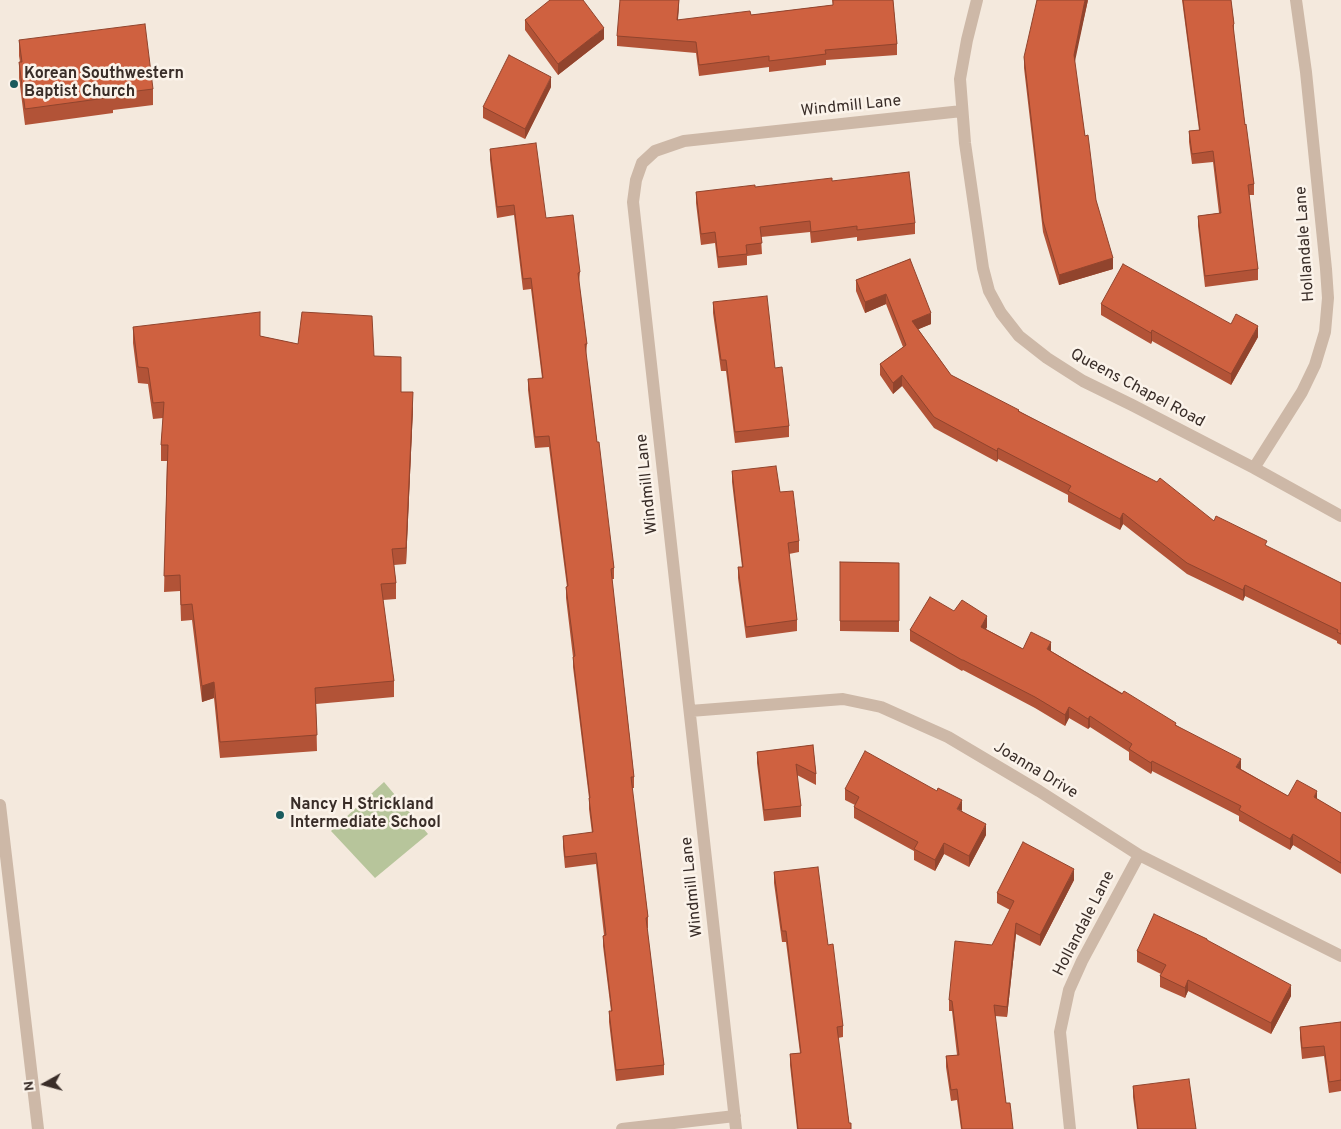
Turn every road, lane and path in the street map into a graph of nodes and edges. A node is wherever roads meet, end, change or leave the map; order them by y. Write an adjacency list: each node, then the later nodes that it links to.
1 (976, 0): 3 (street, Queens Chapel Road)
2 (1296, 0): 4 (street, Hollandale Lane)
3 (962, 111): 4 (street, Queens Chapel Road); 6 (street, Windmill Lane)
4 (1254, 468): 5 (street, Queens Chapel Road)
5 (1341, 516)
6 (690, 711): 8 (street, Joanna Drive); 10 (street, Windmill Lane)
7 (0, 805): 11 (street)
8 (1139, 855): 9 (street, Joanna Drive); 14 (street, Hollandale Lane)
9 (1341, 956)
10 (734, 1116): 12 (street); 13 (street, Windmill Lane)
11 (38, 1129)
12 (622, 1129)
13 (736, 1129)
14 (1070, 1129)

